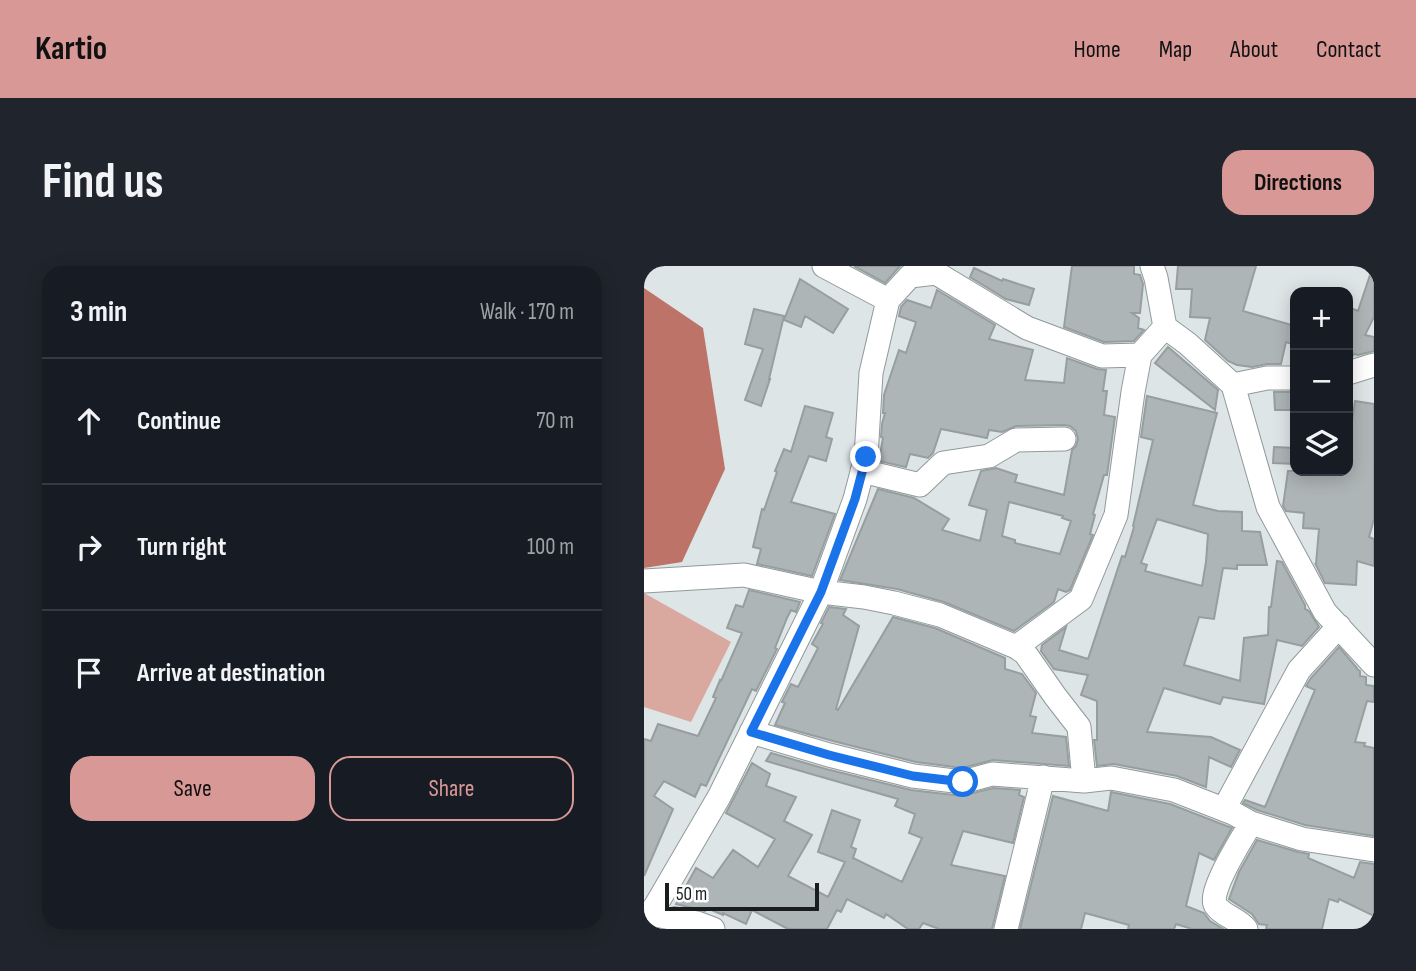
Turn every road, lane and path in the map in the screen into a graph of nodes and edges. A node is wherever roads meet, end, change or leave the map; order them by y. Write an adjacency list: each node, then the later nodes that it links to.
1 (824, 266): 3 (street)
2 (1152, 266): 4 (street)
3 (888, 300): 5 (street); 11 (street)
4 (1165, 327): 5 (street); 9 (street)
5 (1140, 355): 15 (street)
6 (1374, 365): 7 (street)
7 (1353, 371)
8 (1290, 378): 9 (street)
9 (1233, 384): 14 (street)
10 (1064, 439): 11 (street)
11 (862, 471): 13 (street)
12 (644, 581): 13 (street)
13 (821, 592): 15 (street); 17 (street)
14 (1339, 626): 16 (street); 20 (street)
15 (1016, 648): 19 (street)
16 (1374, 665)
17 (751, 732): 18 (street); 23 (street)
18 (1043, 777): 19 (street); 25 (street)
19 (1084, 781): 20 (street)
20 (1224, 809): 21 (street)
21 (1251, 823): 22 (street); 26 (street)
22 (1374, 850)
23 (647, 918): 24 (street)
24 (701, 927)
25 (1006, 929)
26 (1246, 929)

